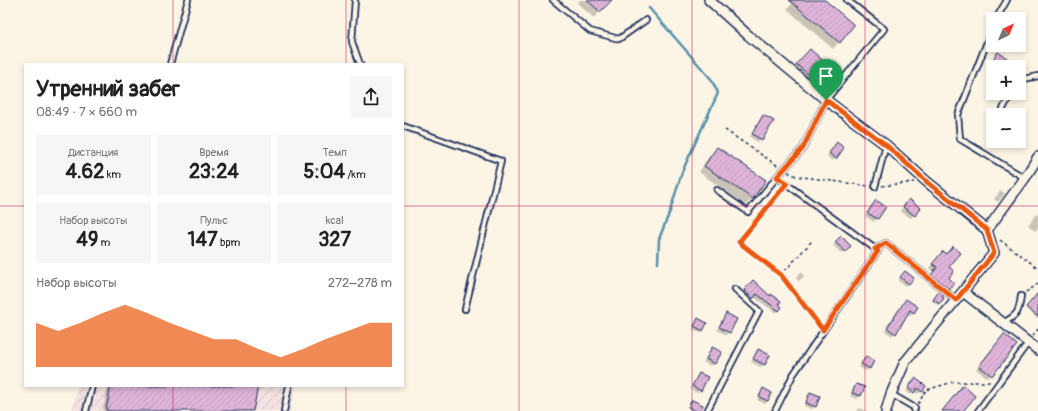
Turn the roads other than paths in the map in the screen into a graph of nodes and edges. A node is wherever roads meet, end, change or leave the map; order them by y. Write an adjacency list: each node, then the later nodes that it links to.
1 (188, 0): 10 (lane)
2 (355, 0): 11 (lane)
3 (553, 0): 8 (lane)
4 (709, 0): 14 (street)
5 (847, 0): 14 (lane)
6 (1007, 0): 7 (lane)
7 (1000, 12)
8 (646, 20)
9 (986, 45): 19 (lane)
10 (170, 63)
11 (360, 63)
12 (1038, 76): 13 (lane)
13 (1026, 79)
14 (826, 100): 16 (street); 18 (lane)
15 (404, 126): 28 (lane)
16 (886, 145): 20 (lane); 22 (street)
17 (1038, 157): 19 (street)
18 (777, 177): 21 (lane); 23 (lane)
19 (1025, 178): 22 (street)
20 (876, 187)
21 (717, 190)
22 (987, 230): 25 (street)
23 (875, 249): 27 (lane); 39 (lane)
24 (735, 289): 38 (lane)
25 (963, 292): 27 (street); 29 (street)
26 (1021, 296): 29 (lane)
27 (956, 300): 34 (street)
28 (465, 309)
29 (1003, 323): 30 (street)
30 (1028, 343): 31 (street); 41 (lane)
31 (1038, 350)
32 (92, 387): 36 (lane)
33 (289, 387): 37 (lane)
34 (891, 394): 35 (lane); 40 (street)
35 (915, 410)
36 (86, 411)
37 (284, 411)
38 (707, 411)
39 (775, 411)
40 (886, 411)
41 (978, 411)

